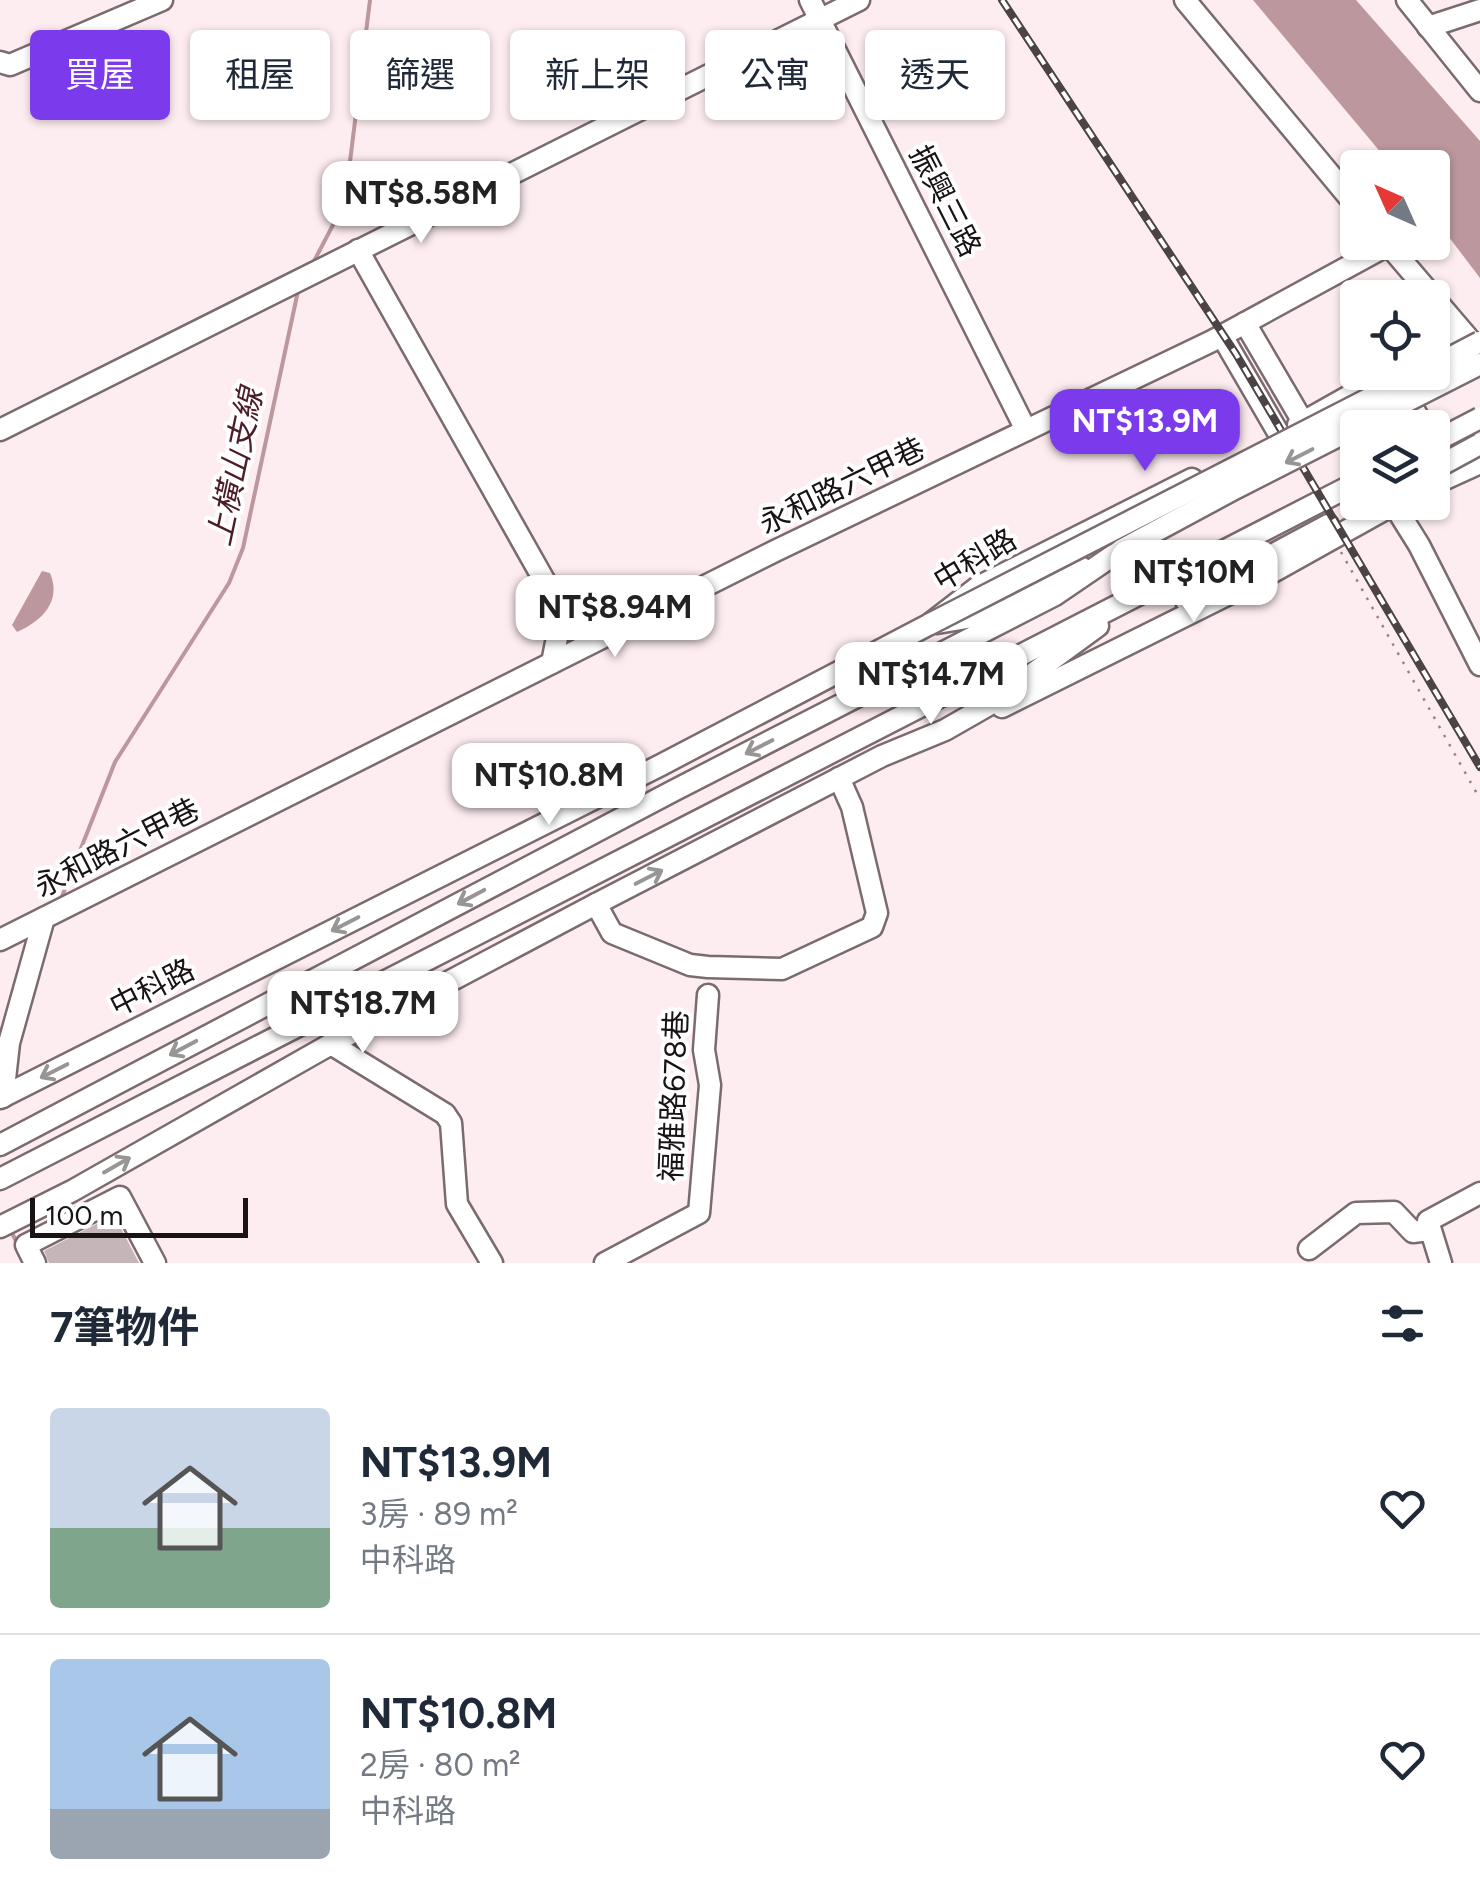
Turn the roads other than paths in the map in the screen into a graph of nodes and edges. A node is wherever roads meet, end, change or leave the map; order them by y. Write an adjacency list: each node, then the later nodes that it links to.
1 (162, 0): 8 (street)
2 (859, 0): 5 (street)
3 (1184, 0): 10 (street)
4 (1407, 0): 7 (street)
5 (814, 10): 11 (street); 25 (street, 振興三路)
6 (1480, 10): 7 (street)
7 (1428, 27): 9 (street)
8 (0, 62)
9 (1480, 91)
10 (1340, 186)
11 (358, 250): 24 (street); 39 (street)
12 (1358, 260): 14 (street, 永和路六甲巷)
13 (1401, 260): 16 (street)
14 (1245, 323): 15 (street, 永和路六甲巷); 23 (street)
15 (1222, 336): 25 (street, 永和路六甲巷); 27 (street)
16 (1472, 338): 17 (street); 18 (street, bridge)
17 (1480, 352)
18 (1450, 353)
19 (1480, 364): 36 (street, one-way to 36, bridge)
20 (1361, 390): 23 (street, 中科路)
21 (1386, 390): 38 (street, bridge)
22 (1480, 418): 26 (street, bridge)
23 (1303, 422): 27 (street, 中科路)
24 (0, 430)
25 (1026, 430): 39 (street, 永和路六甲巷)
26 (1450, 433)
27 (1279, 434): 38 (street, 中科路)
28 (1480, 444): 30 (street, bridge)
29 (1480, 463): 31 (street)
30 (1450, 468)
31 (1450, 473)
32 (1340, 491): 37 (street)
33 (1340, 518): 41 (street)
34 (1366, 520): 42 (street)
35 (1405, 520): 40 (street)
36 (1121, 550): 38 (street); 45 (street, one-way to 45)
37 (1149, 590): 41 (street); 46 (street)
38 (930, 624): 43 (street, 中科路)
39 (552, 663): 49 (street, 永和路六甲巷)
40 (1480, 665)
41 (994, 702): 42 (street)
42 (945, 730): 44 (street)
43 (660, 765): 45 (street); 54 (street, 中科路, one-way to 54)
44 (839, 778): 47 (street); 48 (street)
45 (675, 790): 46 (street); 55 (street, one-way to 55)
46 (692, 823): 47 (street); 56 (street)
47 (708, 847): 48 (street, one-way to 47)
48 (596, 904): 52 (street)
49 (44, 918): 50 (street, 永和路六甲巷); 53 (street)
50 (0, 940)
51 (708, 995): 66 (street, 福雅路678巷)
52 (330, 1044): 57 (street, one-way to 52); 65 (street)
53 (3, 1058): 54 (street)
54 (1, 1098)
55 (0, 1145)
56 (0, 1179)
57 (72, 1191): 59 (street); 60 (street)
58 (1480, 1193): 61 (street)
59 (84, 1215): 63 (street); 64 (street)
60 (0, 1227)
61 (1429, 1230): 62 (street); 67 (street)
62 (1308, 1249)
63 (35, 1263)
64 (155, 1263)
65 (492, 1263)
66 (604, 1263)
67 (1441, 1263)

